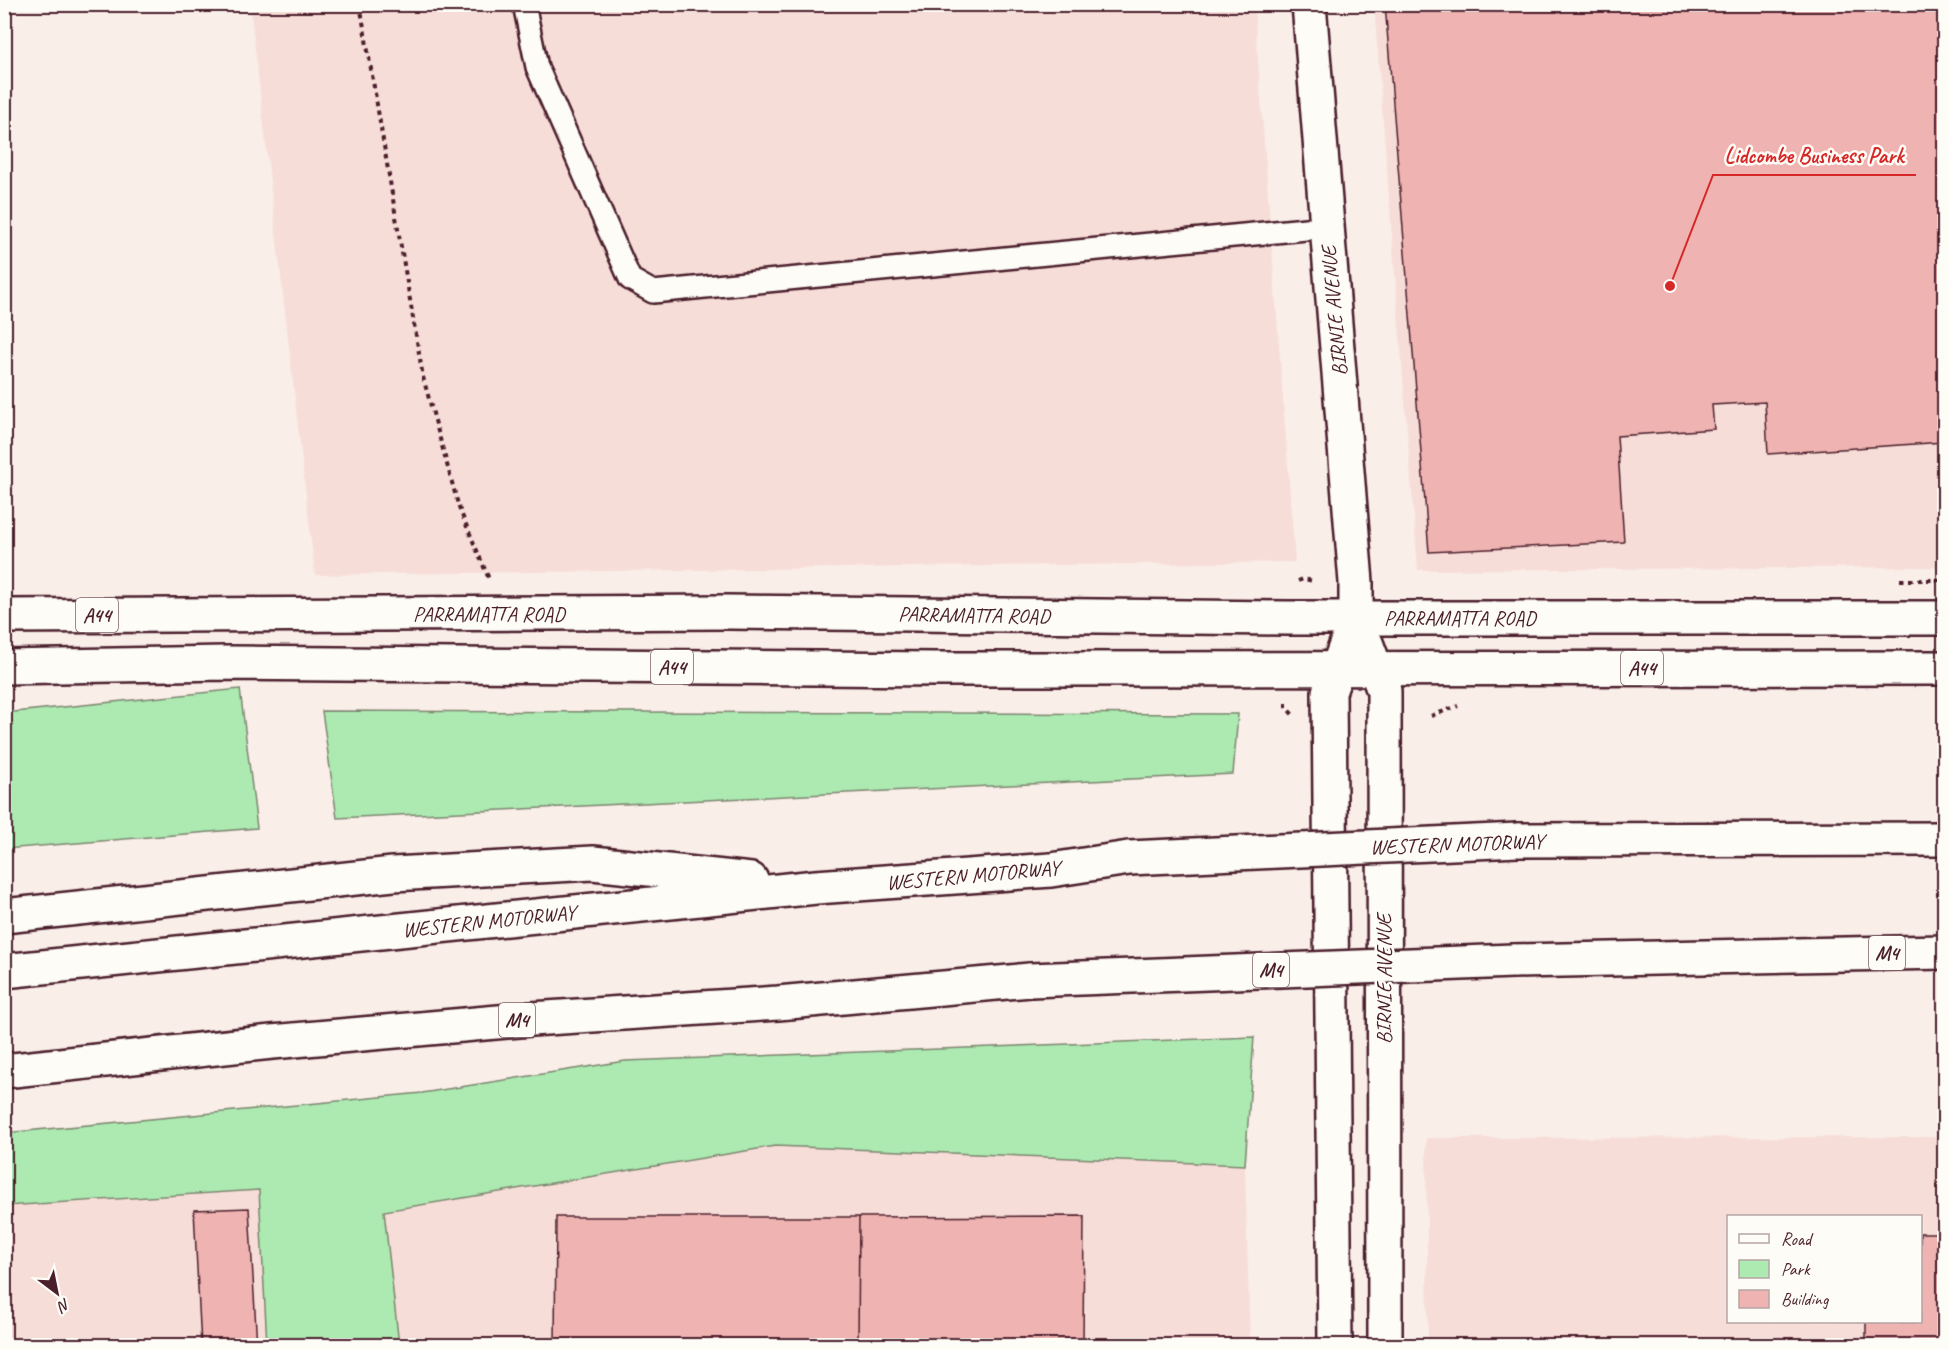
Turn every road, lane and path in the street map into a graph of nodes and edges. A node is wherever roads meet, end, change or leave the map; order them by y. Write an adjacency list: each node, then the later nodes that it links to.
1 (360, 4): 5 (path)
2 (524, 4): 4 (lane)
3 (1309, 4): 4 (main road, BIRNIE AVENUE)
4 (1327, 227): 7 (main road, BIRNIE AVENUE)
5 (494, 614): 6 (main road, PARRAMATTA ROAD / A44); 7 (main road, PARRAMATTA ROAD / A44)
6 (4, 616)
7 (1356, 618): 8 (main road, PARRAMATTA ROAD / A44); 11 (main road, BIRNIE AVENUE); 12 (main road, BIRNIE AVENUE)
8 (1944, 618)
9 (4, 667): 11 (main road, A44)
10 (1944, 668): 12 (main road, A44)
11 (1339, 669): 12 (main road, A44); 19 (main road, BIRNIE AVENUE)
12 (1376, 669): 20 (main road, BIRNIE AVENUE)
13 (1944, 839): 14 (main road, WESTERN MOTORWAY, bridge)
14 (816, 887): 15 (main road); 17 (main road, WESTERN MOTORWAY)
15 (4, 916)
16 (1944, 952): 18 (main road, M4, bridge)
17 (4, 971)
18 (4, 1071)
19 (1335, 1346)
20 (1385, 1346)

